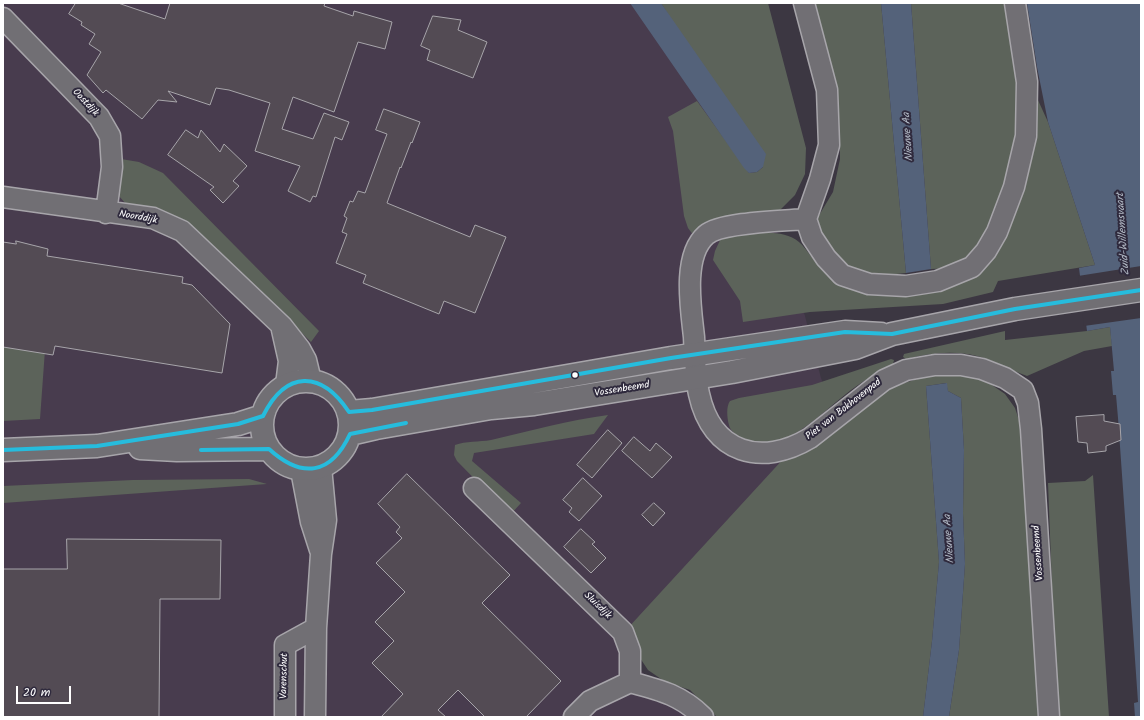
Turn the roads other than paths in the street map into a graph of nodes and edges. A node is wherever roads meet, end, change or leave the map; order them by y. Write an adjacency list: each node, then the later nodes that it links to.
1 (804, 3): 6 (street)
2 (1015, 3): 6 (street)
3 (3, 18): 5 (street, Oostdijk)
4 (3, 197): 5 (street, Noorddijk)
5 (106, 213): 8 (street, Noorddijk)
6 (806, 219): 10 (street, Piet van Bokhovenpad)
7 (1141, 290): 9 (main road, Vossenbeemd)
8 (282, 326): 12 (street, Noorddijk); 13 (street)
9 (892, 334): 10 (main road, Vossenbeemd); 11 (main road, Vossenbeemd)
10 (695, 354): 11 (street, Piet van Bokhovenpad); 15 (main road, Vossenbeemd)
11 (698, 378): 14 (street, Piet van Bokhovenpad); 17 (main road, Vossenbeemd)
12 (311, 381): 13 (main road); 15 (main road)
13 (286, 385): 16 (main road)
14 (1023, 390): 29 (street, Vossenbeemd)
15 (349, 412): 17 (main road)
16 (263, 416): 18 (main road); 19 (main road)
17 (350, 434): 21 (main road)
18 (96, 446): 19 (main road); 20 (main road)
19 (269, 449): 21 (main road)
20 (3, 450)
21 (311, 468): 23 (street)
22 (474, 488): 24 (street, Sluisdijk)
23 (316, 628): 25 (street, Varenschut); 26 (street)
24 (630, 682): 27 (street); 28 (street)
25 (285, 717)
26 (315, 717)
27 (574, 717)
28 (703, 717)
29 (1049, 717)

